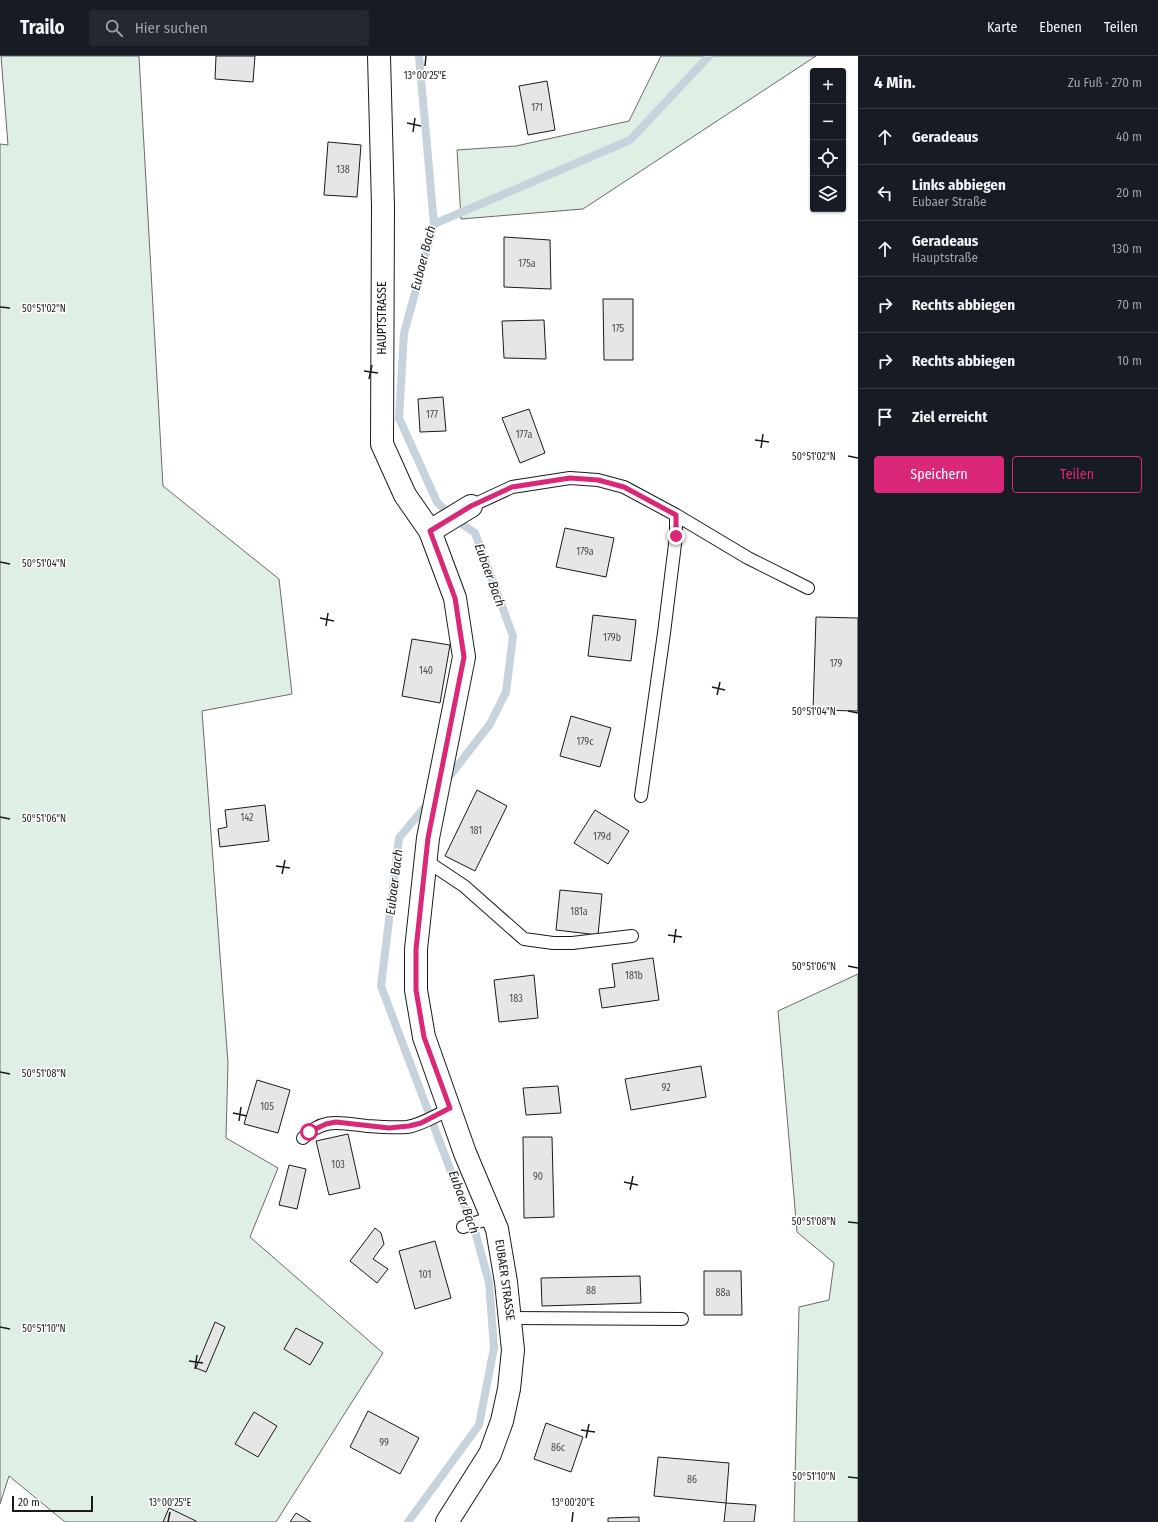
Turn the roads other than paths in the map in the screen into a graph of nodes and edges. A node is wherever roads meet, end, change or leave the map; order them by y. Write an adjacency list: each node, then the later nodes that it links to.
1 (379, 56): 4 (street, HAUPTSTRASSE)
2 (471, 506): 3 (lane); 4 (street)
3 (676, 515): 5 (lane); 6 (lane)
4 (437, 527): 7 (street, HAUPTSTRASSE)
5 (808, 588)
6 (641, 796)
7 (425, 860): 8 (lane); 9 (street, HAUPTSTRASSE)
8 (632, 936)
9 (424, 1037): 10 (street, EUBAER STRASSE)
10 (450, 1108): 11 (lane); 12 (street, EUBAER STRASSE)
11 (303, 1138)
12 (493, 1217): 13 (lane); 14 (street, EUBAER STRASSE)
13 (463, 1227)
14 (510, 1318): 15 (lane); 16 (street, EUBAER STRASSE)
15 (682, 1319)
16 (447, 1522)

